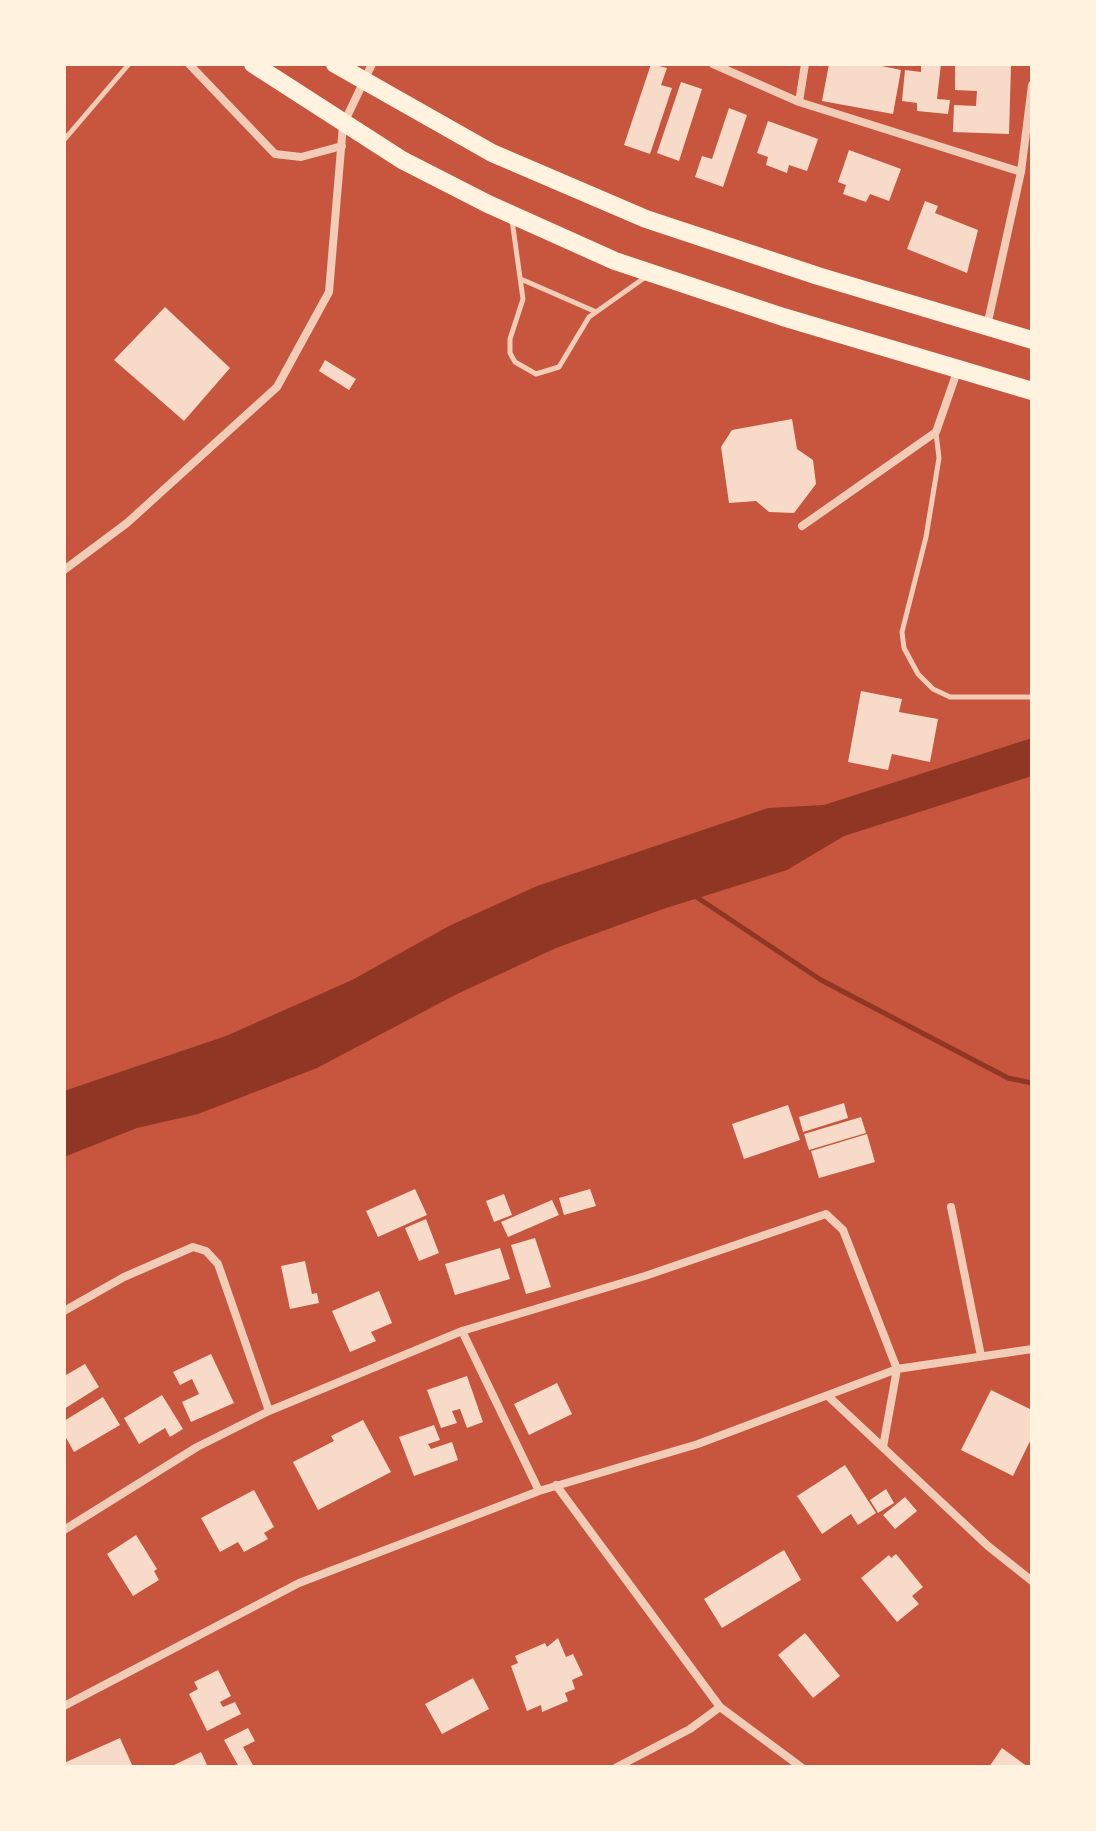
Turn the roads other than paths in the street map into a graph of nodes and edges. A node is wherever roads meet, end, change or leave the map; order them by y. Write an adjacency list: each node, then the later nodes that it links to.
1 (129, 64): 12 (lane)
2 (189, 64): 13 (street)
3 (253, 64): 11 (highway)
4 (335, 64): 8 (highway)
5 (372, 64): 8 (street)
6 (713, 64): 10 (street)
7 (805, 64): 10 (street)
8 (363, 82): 11 (street); 19 (highway)
9 (1032, 85): 14 (street)
10 (799, 102): 14 (street)
11 (343, 125): 13 (street); 15 (highway)
12 (64, 140)
13 (342, 146): 25 (street)
14 (1021, 172): 19 (street)
15 (512, 215): 16 (highway); 17 (lane)
16 (651, 273): 18 (lane); 21 (highway)
17 (523, 280): 18 (lane); 18 (lane)
18 (594, 311)
19 (987, 326): 20 (highway)
20 (1032, 340)
21 (958, 369): 22 (highway); 23 (street)
22 (1032, 391)
23 (936, 432): 24 (street); 26 (lane)
24 (802, 526)
25 (64, 570)
26 (1032, 697)
27 (951, 1207): 31 (street)
28 (64, 1311): 34 (street)
29 (462, 1331): 32 (street); 34 (street); 37 (street)
30 (1032, 1349): 31 (street)
31 (981, 1356): 32 (street)
32 (897, 1369): 33 (street); 35 (street)
33 (828, 1396): 35 (street); 36 (street)
34 (269, 1411): 38 (street)
35 (883, 1447): 39 (street)
36 (556, 1485): 37 (street); 41 (street)
37 (539, 1491): 40 (street)
38 (64, 1530)
39 (1032, 1581)
40 (64, 1706)
41 (720, 1707): 42 (street); 43 (street)
42 (617, 1767)
43 (801, 1767)

